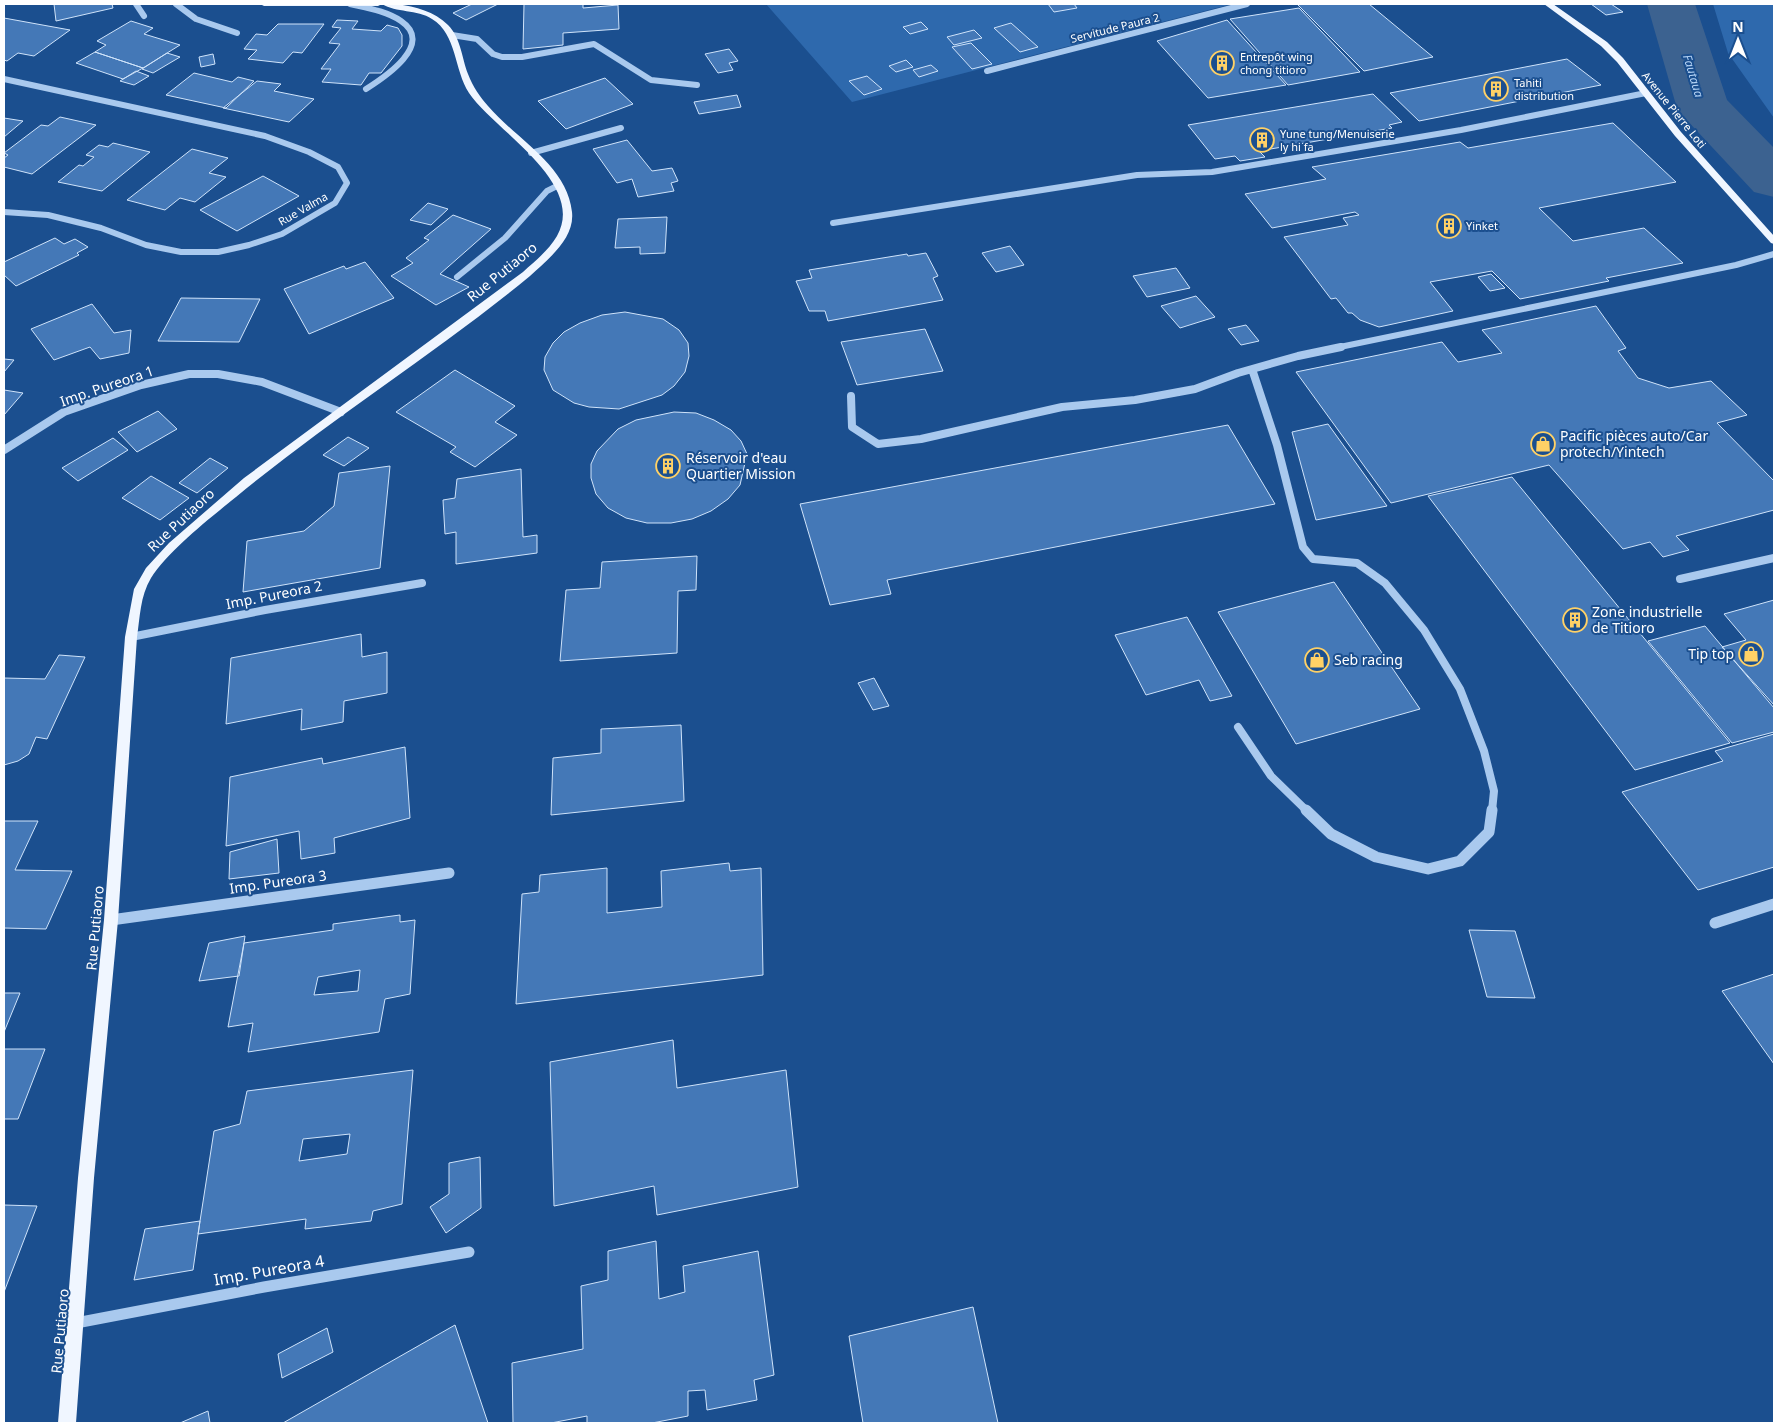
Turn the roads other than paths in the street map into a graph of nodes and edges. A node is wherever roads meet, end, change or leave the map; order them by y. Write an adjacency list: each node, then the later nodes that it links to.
1 (136, 4): 10 (street)
2 (176, 4): 11 (street)
3 (264, 4): 4 (main road)
4 (307, 4): 5 (main road)
5 (350, 4): 6 (main road); 16 (street)
6 (378, 4)
7 (385, 4): 12 (main road, Rue Putiaoro)
8 (1247, 4): 13 (street, Servitude Paura 2)
9 (1548, 4): 17 (main road, Avenue Pierre Loti)
10 (144, 16)
11 (238, 33)
12 (452, 36): 15 (street); 19 (main road, Rue Putiaoro)
13 (987, 71)
14 (4, 79): 22 (street, Rue Valma)
15 (697, 85)
16 (366, 89)
17 (1646, 93): 24 (street); 25 (main road, Avenue Pierre Loti)
18 (621, 128): 19 (street)
19 (531, 153): 20 (main road, Rue Putiaoro)
20 (559, 185): 27 (street); 30 (main road, Rue Putiaoro)
21 (4, 212): 22 (street)
22 (22, 213): 23 (street)
23 (4, 220)
24 (833, 223)
25 (1774, 241)
26 (1774, 254): 28 (street)
27 (457, 277)
28 (1252, 369): 29 (street); 36 (street)
29 (851, 396)
30 (341, 412): 31 (street, Imp. Pureora 1); 35 (main road, Rue Putiaoro)
31 (4, 450)
32 (1774, 558): 33 (street)
33 (1680, 579)
34 (422, 583): 35 (street, Imp. Pureora 2)
35 (131, 637): 39 (main road, Rue Putiaoro)
36 (1238, 727)
37 (450, 873): 39 (street, Imp. Pureora 3)
38 (1774, 904): 40 (street)
39 (111, 920): 42 (main road, Rue Putiaoro)
40 (1715, 922)
41 (469, 1252): 42 (street, Imp. Pureora 4)
42 (76, 1323): 43 (main road, Rue Putiaoro)
43 (67, 1423)

